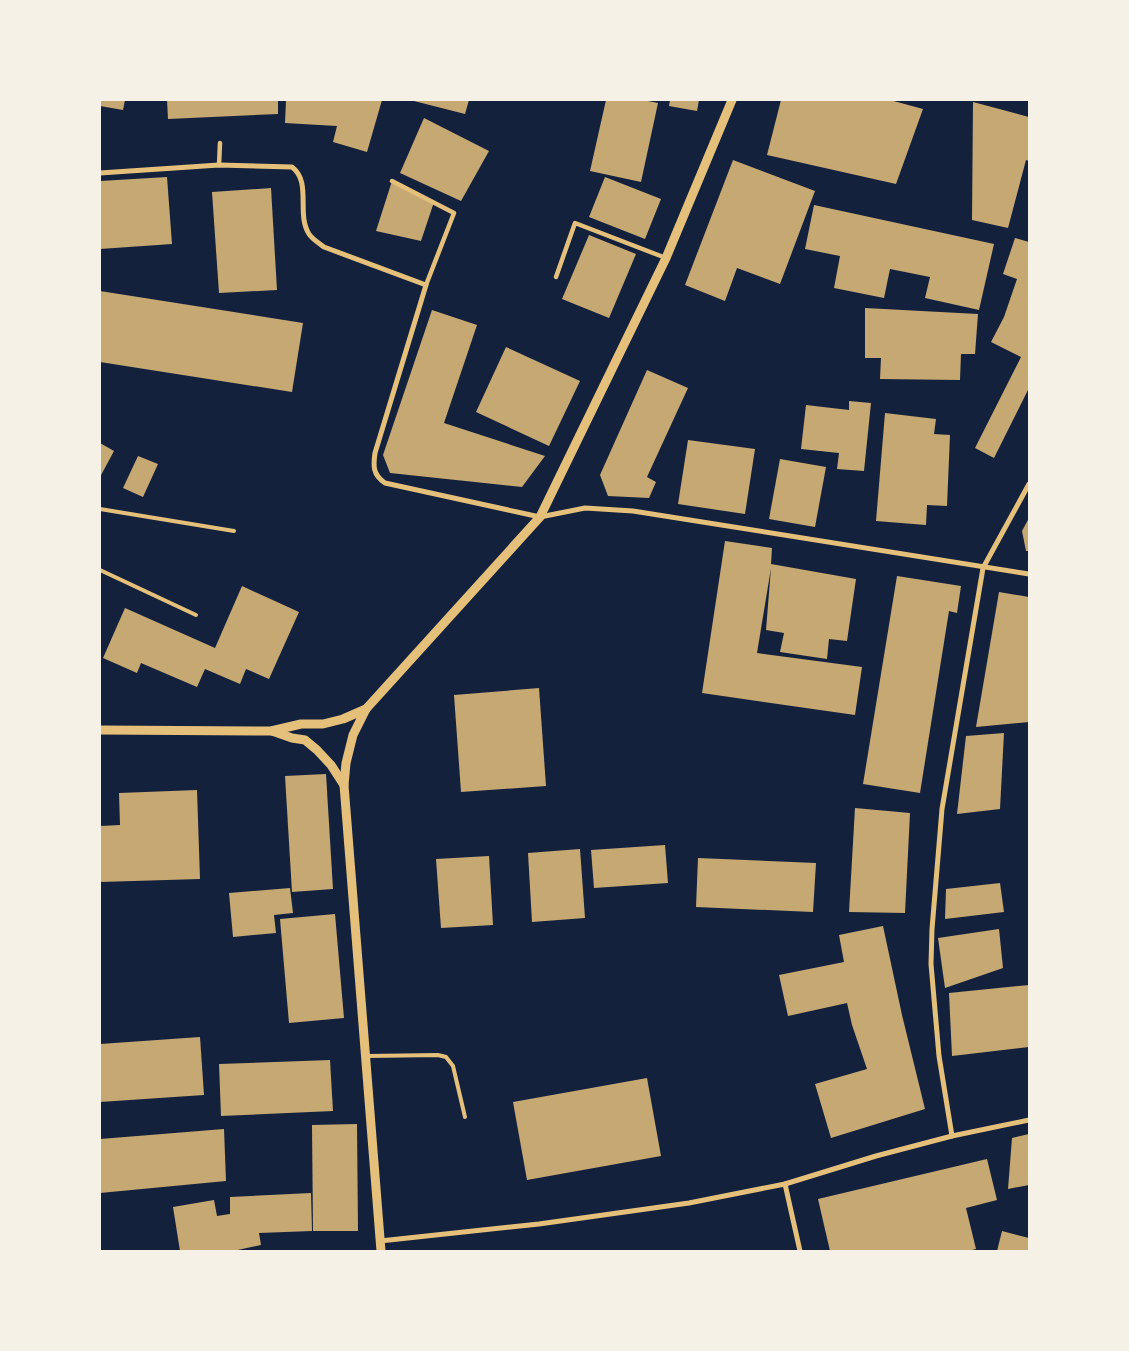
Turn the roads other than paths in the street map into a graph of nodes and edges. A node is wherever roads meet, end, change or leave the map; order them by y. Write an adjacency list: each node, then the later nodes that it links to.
1 (732, 100): 6 (street)
2 (220, 143): 3 (street)
3 (219, 165): 4 (street); 8 (street)
4 (100, 173)
5 (392, 181): 8 (street)
6 (666, 258): 7 (street); 11 (street)
7 (556, 277)
8 (426, 285): 11 (street)
9 (1029, 484): 13 (street)
10 (100, 509): 12 (lane)
11 (540, 517): 13 (street); 17 (street)
12 (234, 531)
13 (983, 568): 15 (street); 24 (street)
14 (100, 570): 16 (lane)
15 (1029, 574)
16 (196, 615)
17 (366, 709): 19 (street); 20 (street)
18 (100, 730): 19 (street)
19 (271, 731): 20 (street)
20 (344, 785): 21 (street)
21 (366, 1056): 22 (lane); 26 (street)
22 (465, 1117)
23 (1029, 1120): 24 (street)
24 (952, 1136): 25 (street)
25 (785, 1184): 26 (street); 28 (street)
26 (380, 1241): 27 (street)
27 (380, 1251)
28 (800, 1251)

